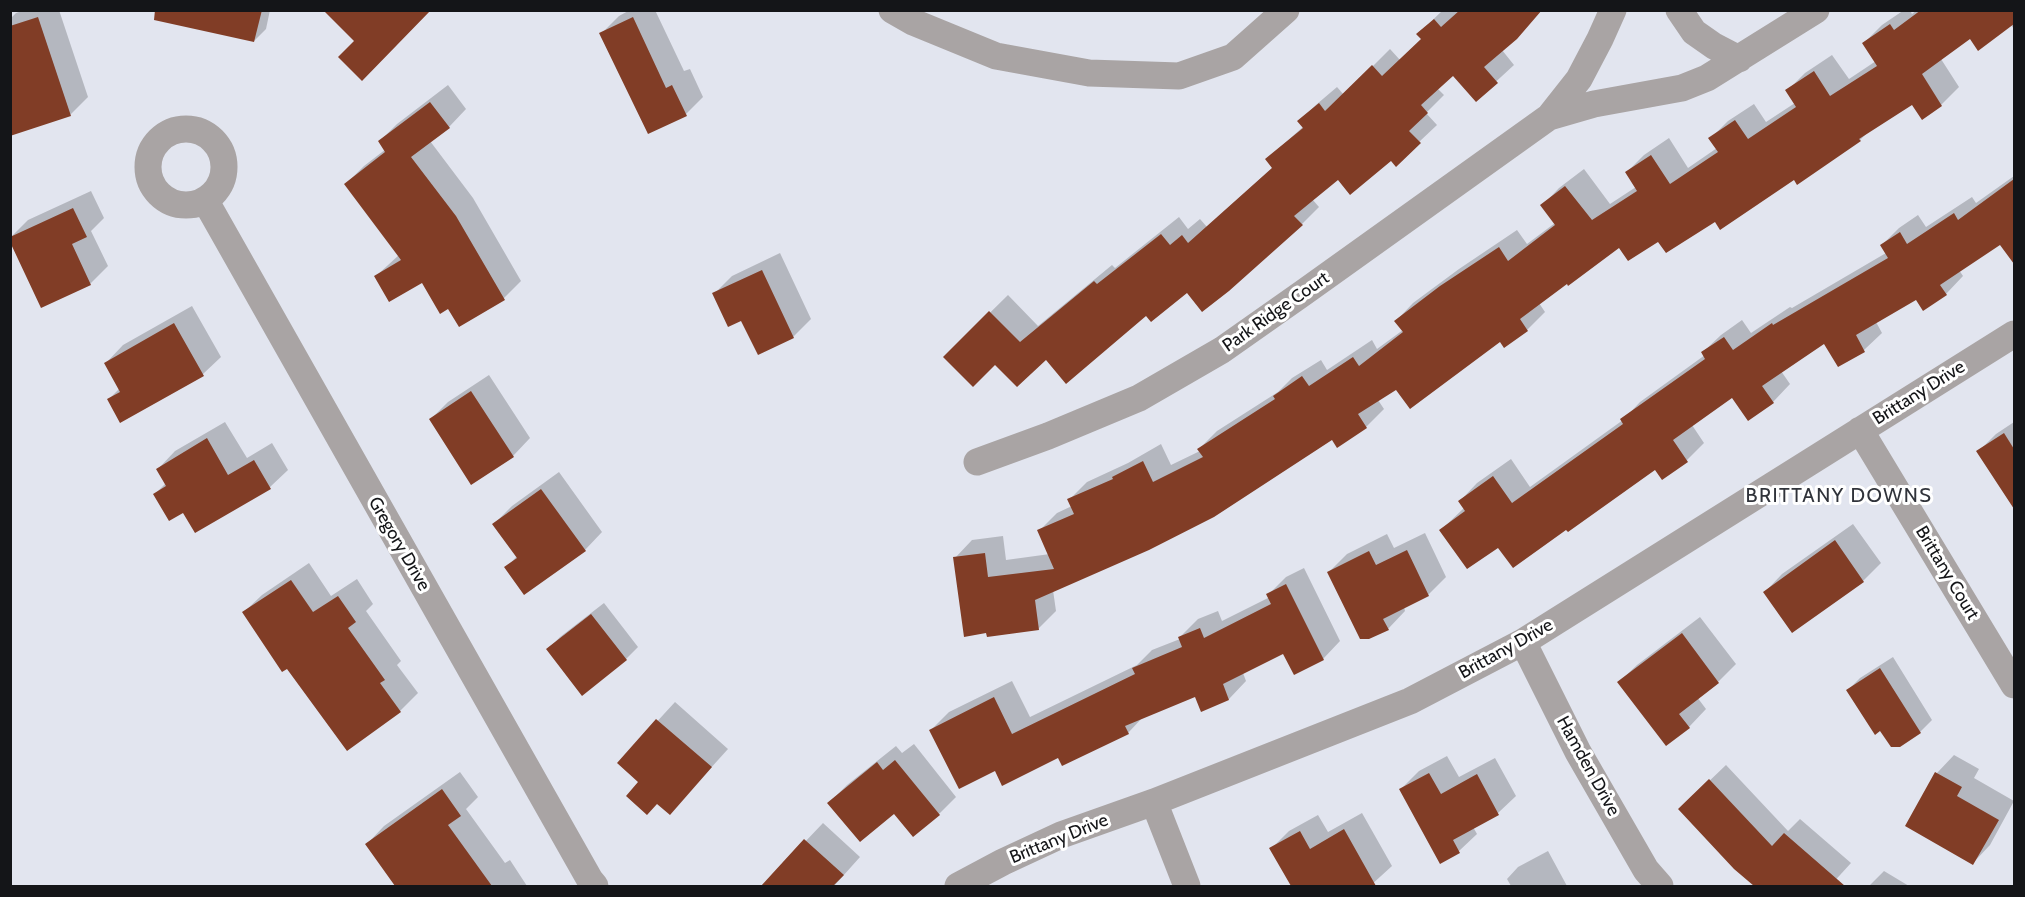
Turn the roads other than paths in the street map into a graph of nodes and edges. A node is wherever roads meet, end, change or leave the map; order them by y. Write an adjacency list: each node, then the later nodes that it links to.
1 (892, 10): 2 (street)
2 (1286, 10)
3 (1613, 10): 7 (street, Park Ridge Court)
4 (1679, 10): 6 (street)
5 (1816, 10): 6 (street, Park Ridge Court)
6 (1739, 59): 7 (street, Park Ridge Court)
7 (1549, 117): 11 (street, Park Ridge Court)
8 (205, 200): 15 (street, Gregory Drive)
9 (2014, 334): 10 (street, Brittany Drive)
10 (1860, 430): 12 (street, Brittany Drive); 13 (street, Brittany Court)
11 (977, 462)
12 (1523, 642): 14 (street, Brittany Drive); 18 (street, Hamden Drive)
13 (2014, 685)
14 (1154, 802): 16 (street, Brittany Drive); 17 (street)
15 (596, 886)
16 (958, 886)
17 (1187, 886)
18 (1660, 886)

